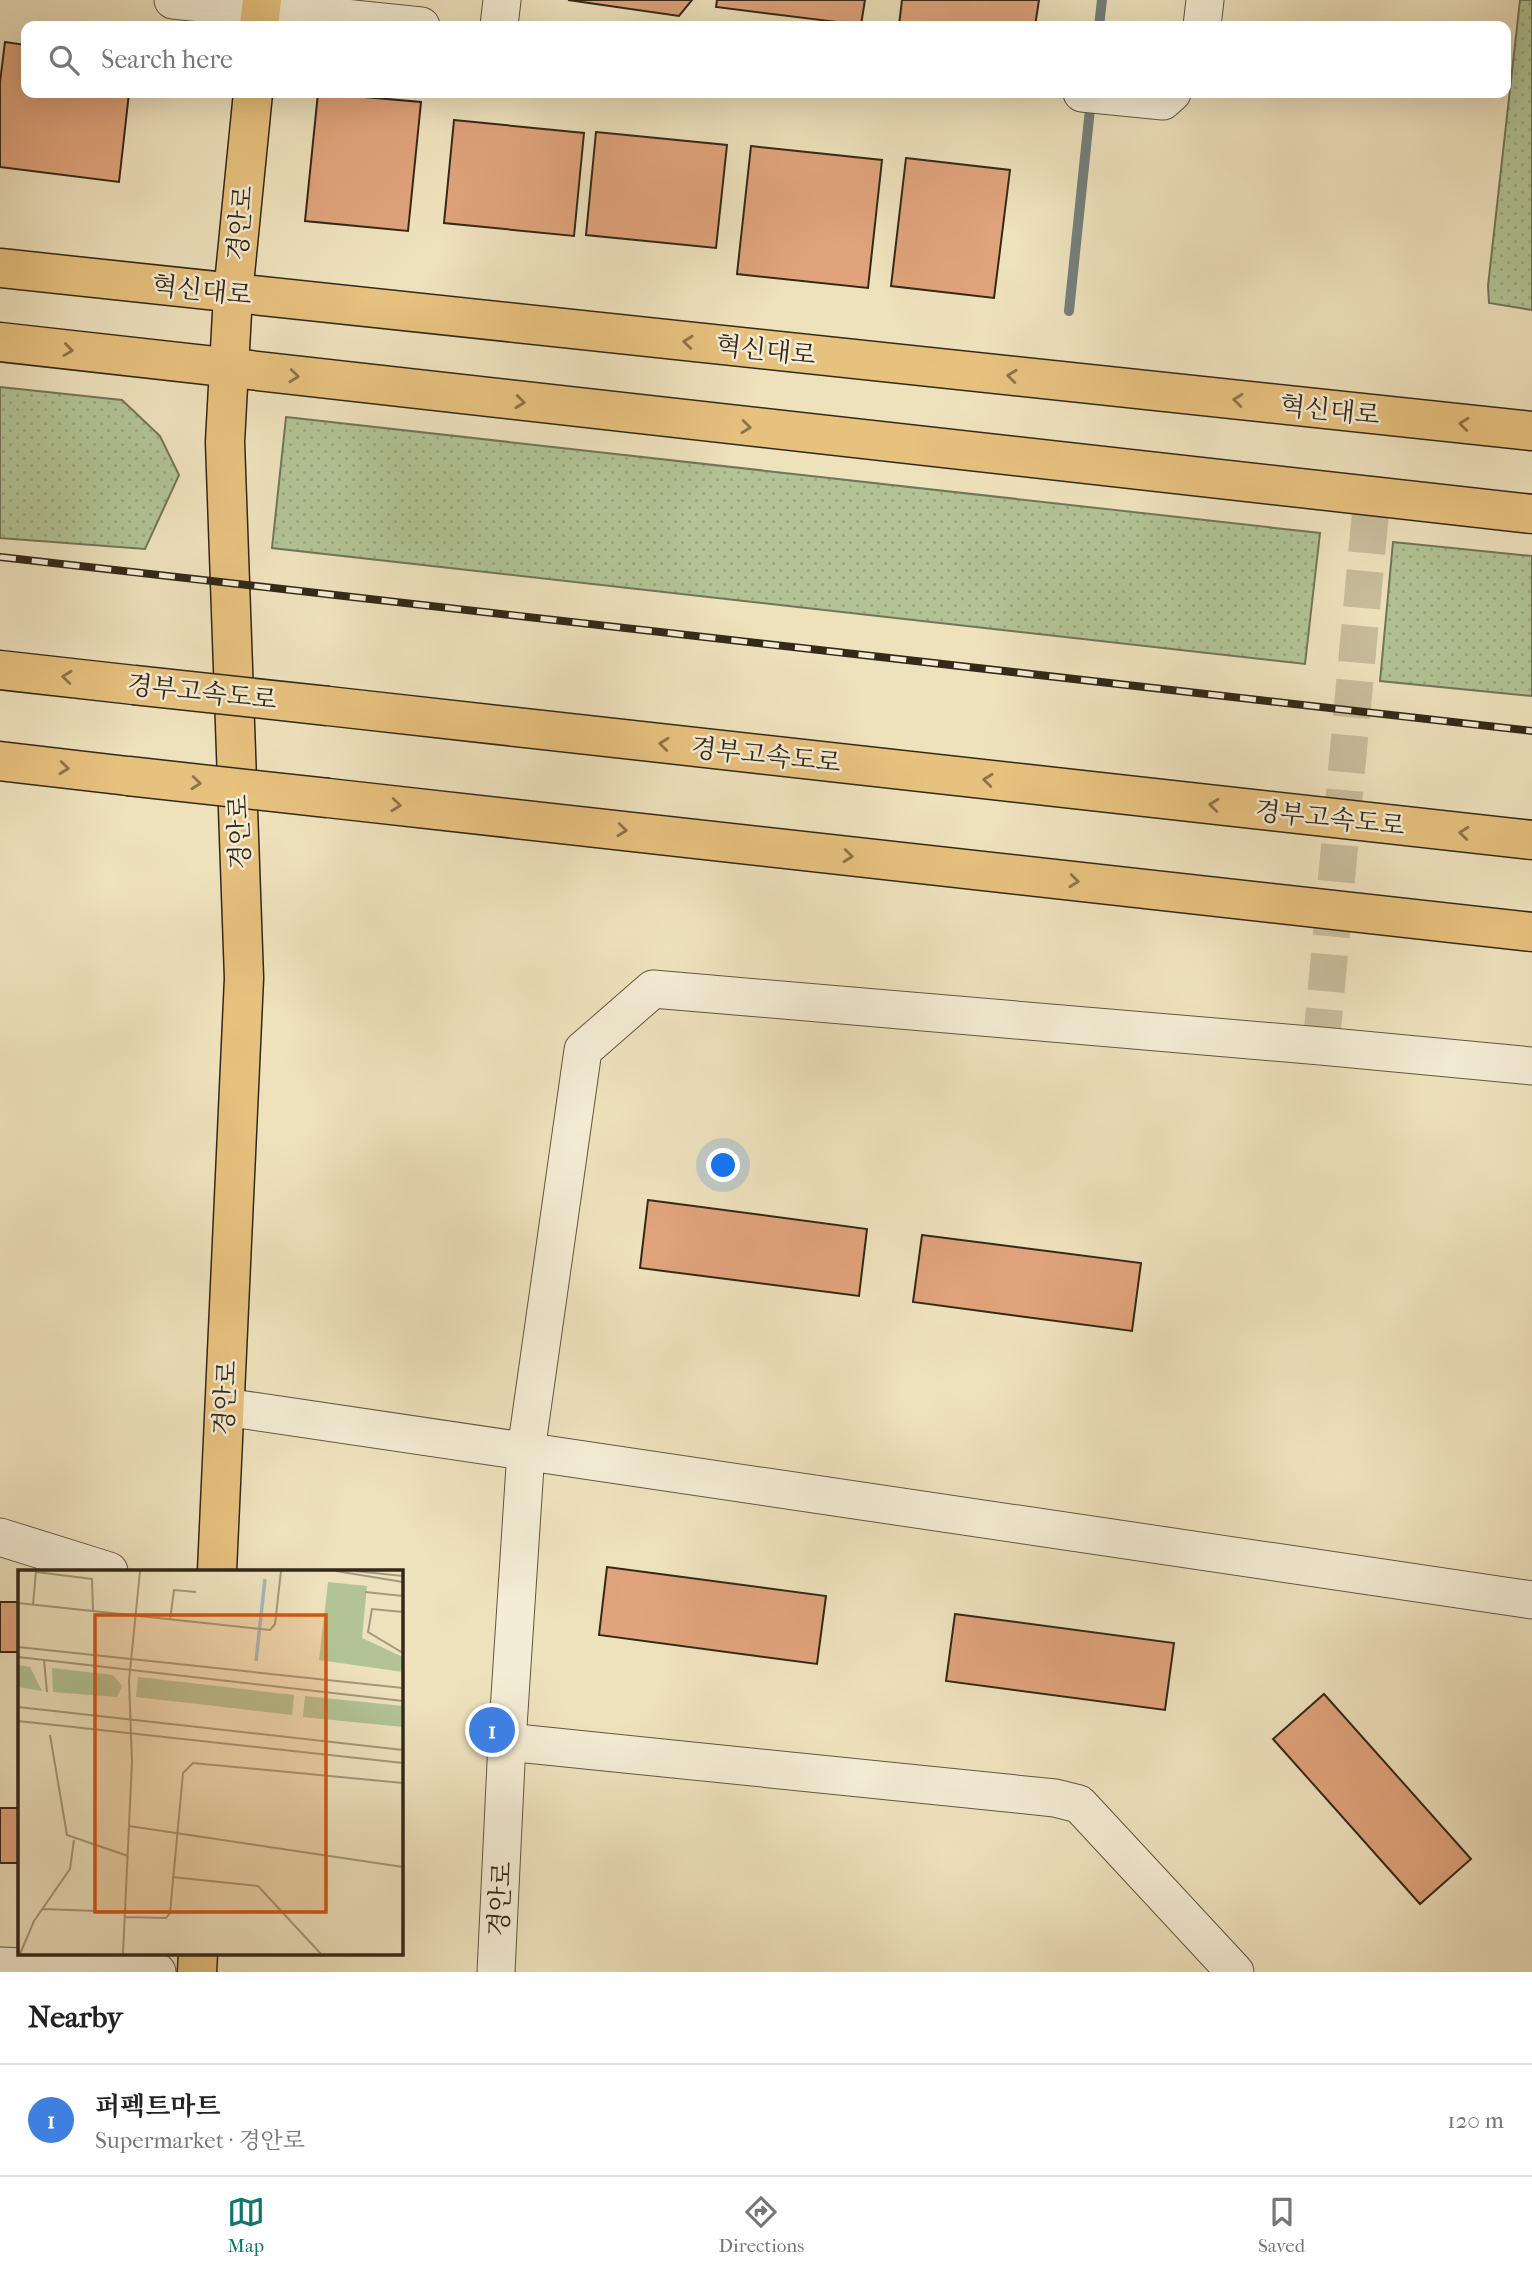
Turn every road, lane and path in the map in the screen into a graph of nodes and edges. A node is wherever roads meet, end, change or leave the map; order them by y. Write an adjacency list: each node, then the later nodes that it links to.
1 (173, 0): 4 (street)
2 (502, 0): 6 (street)
3 (1205, 0): 7 (street)
4 (260, 12): 5 (street)
5 (364, 21)
6 (500, 21)
7 (1203, 21)
8 (253, 98): 10 (main road, 경안로)
9 (0, 268): 10 (main road, 혁신대로)
10 (233, 294): 12 (main road, 경안로); 13 (main road, 혁신대로, one-way to 10)
11 (0, 342): 12 (main road, one-way to 12)
12 (230, 369): 14 (main road, one-way to 14); 20 (main road, 경안로)
13 (1532, 431)
14 (1532, 514)
15 (0, 670): 17 (main road, 경부고속도로, one-way to 15, bridge)
16 (0, 761): 18 (main road, one-way to 18, bridge)
17 (1532, 840)
18 (1532, 932)
19 (1532, 1066): 21 (street, 경안로)
20 (225, 1407): 21 (street); 24 (main road, 경안로)
21 (526, 1451): 25 (street); 26 (street, 경안로)
22 (0, 1537): 23 (street)
23 (105, 1570)
24 (217, 1570)
25 (1532, 1600)
26 (507, 1742): 31 (street, 경안로); 32 (street)
27 (198, 1954): 30 (main road)
28 (0, 1966): 29 (street)
29 (157, 1972)
30 (197, 1972)
31 (496, 1972)
32 (1235, 1972)

